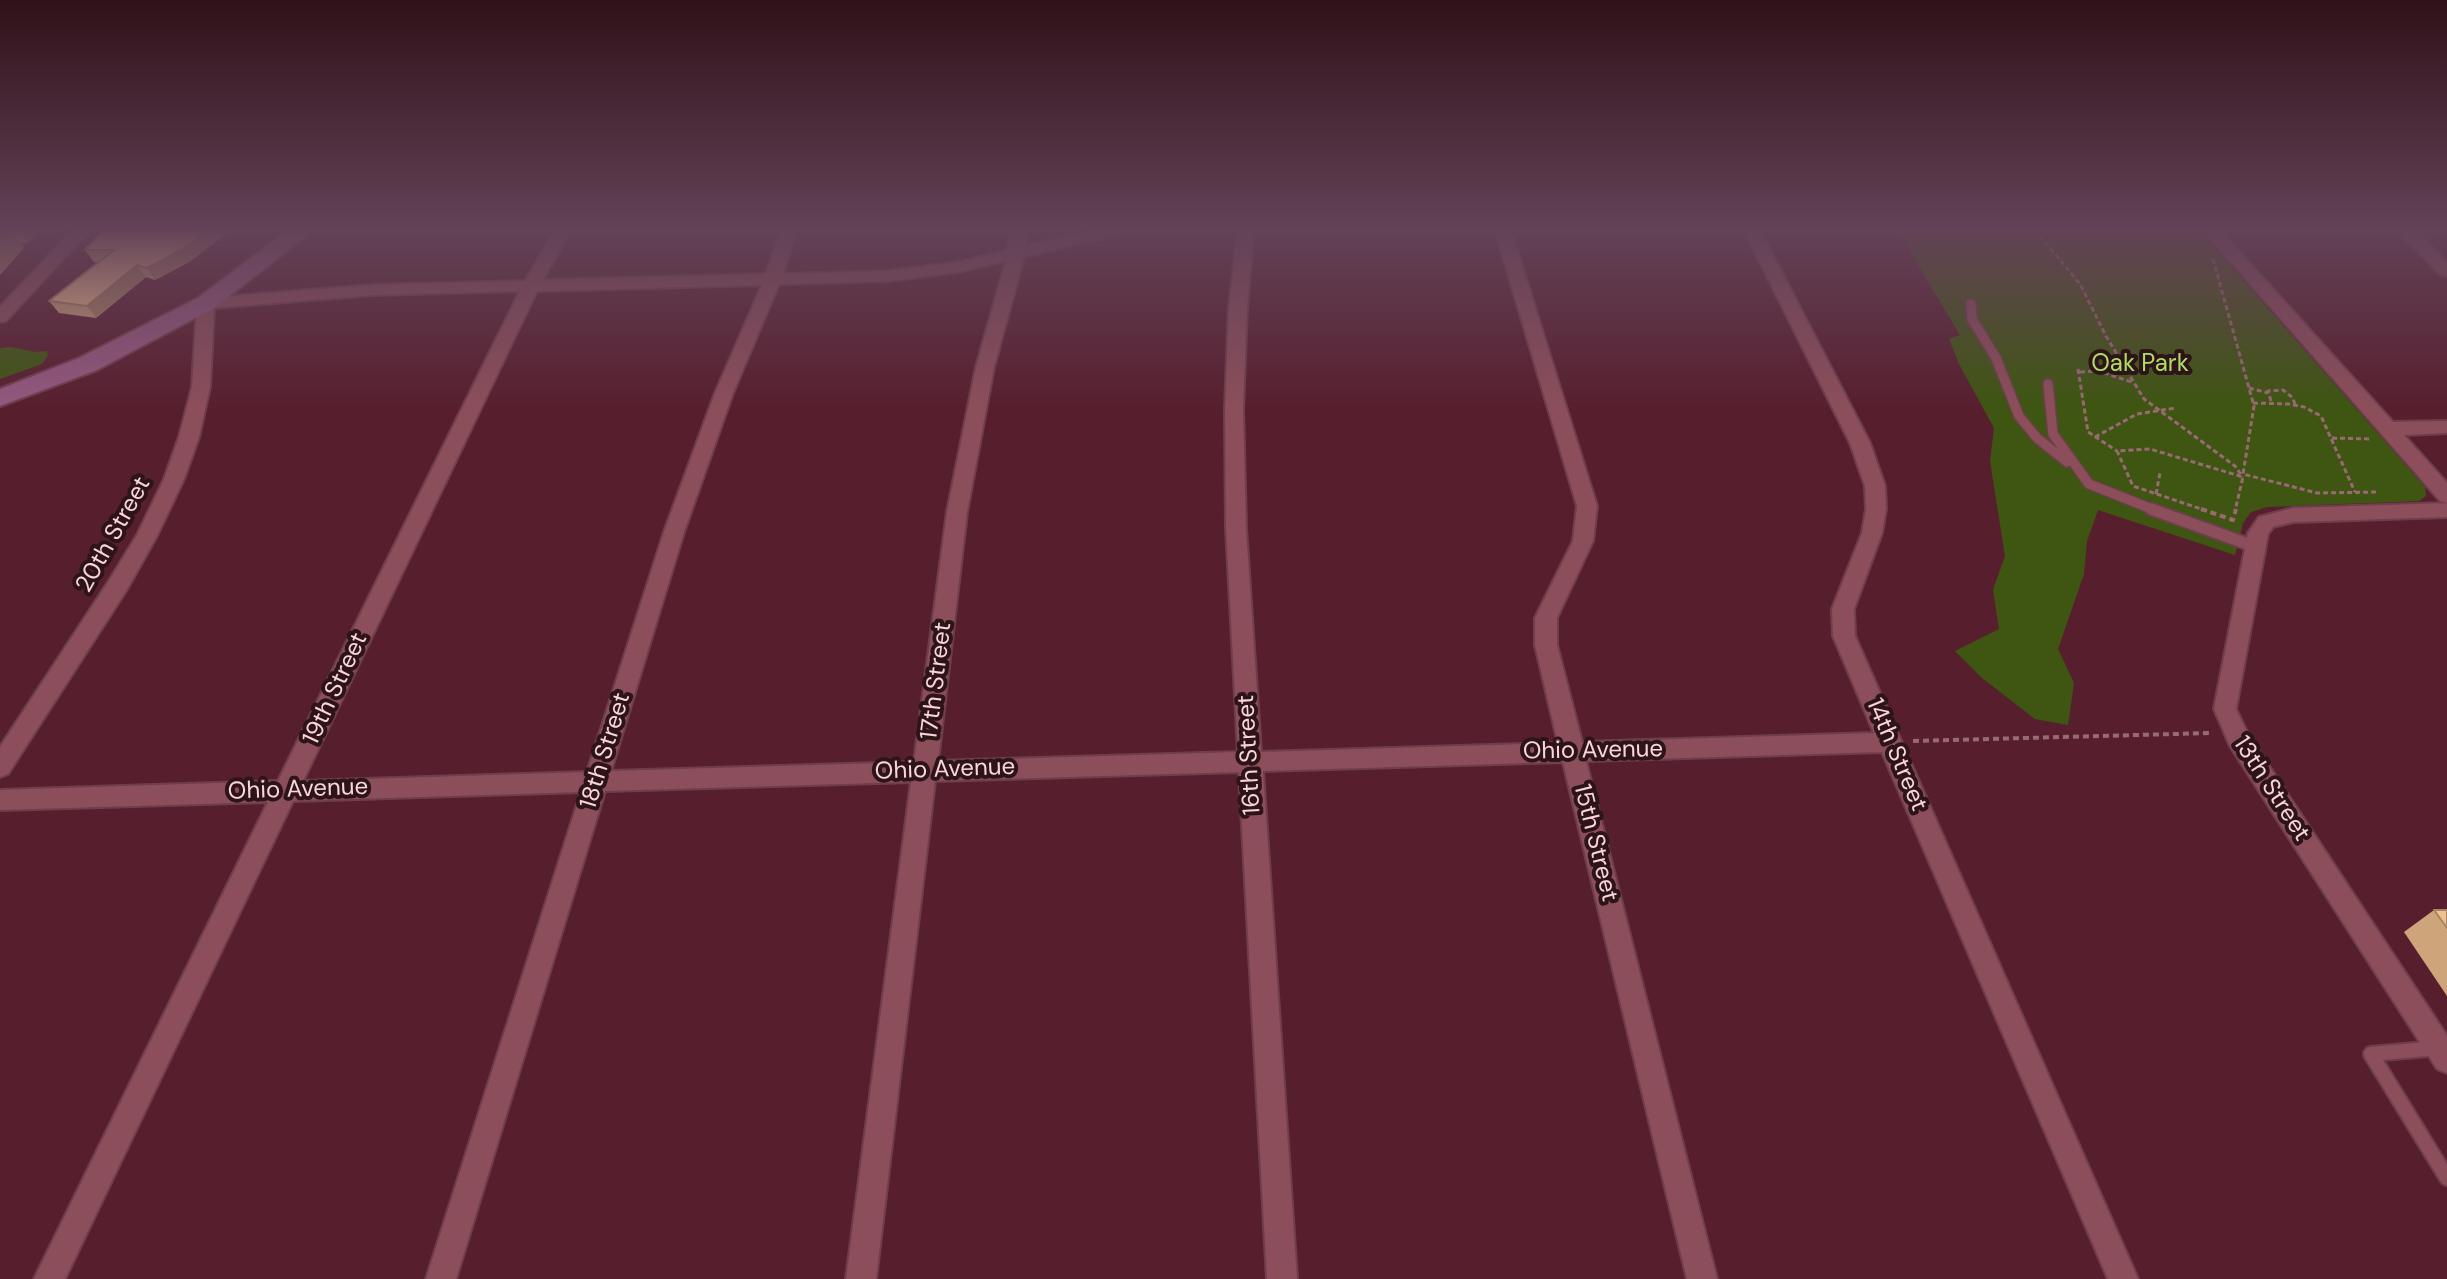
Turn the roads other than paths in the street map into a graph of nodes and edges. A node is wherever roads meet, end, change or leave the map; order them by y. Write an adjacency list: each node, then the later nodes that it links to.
1 (26, 290): 13 (street)
2 (224, 290): 11 (street)
3 (385, 290): 11 (street)
4 (529, 290): 28 (street, 19th Street)
5 (768, 290): 27 (street, 18th Street)
6 (1006, 290): 26 (street, 17th Street)
7 (1240, 290): 24 (street, 16th Street)
8 (1521, 290): 23 (street, 15th Street)
9 (1782, 290): 22 (street, 14th Street)
10 (2264, 290): 17 (street)
11 (206, 303): 15 (street); 25 (street, 20th Street)
12 (1971, 304): 18 (lane)
13 (0, 317)
14 (2048, 384): 18 (lane)
15 (0, 398)
16 (2447, 427): 17 (street)
17 (2393, 434): 19 (street)
18 (2077, 470): 21 (lane)
19 (2447, 496)
20 (2447, 510): 21 (street, 13th Street)
21 (2256, 547): 30 (street, 13th Street)
22 (1891, 742): 23 (street, Ohio Avenue); 37 (street, 14th Street)
23 (1572, 750): 24 (street, Ohio Avenue); 36 (street, 15th Street)
24 (1250, 761): 26 (street, Ohio Avenue); 35 (street, 16th Street)
25 (0, 767)
26 (926, 772): 27 (street, Ohio Avenue); 34 (street, 17th Street)
27 (596, 781): 28 (street, Ohio Avenue); 33 (street, 18th Street)
28 (288, 791): 29 (street, Ohio Avenue); 32 (street, 19th Street)
29 (0, 800)
30 (2443, 1054): 31 (lane)
31 (2447, 1178)
32 (49, 1279)
33 (441, 1279)
34 (861, 1279)
35 (1282, 1279)
36 (1702, 1279)
37 (2123, 1279)

